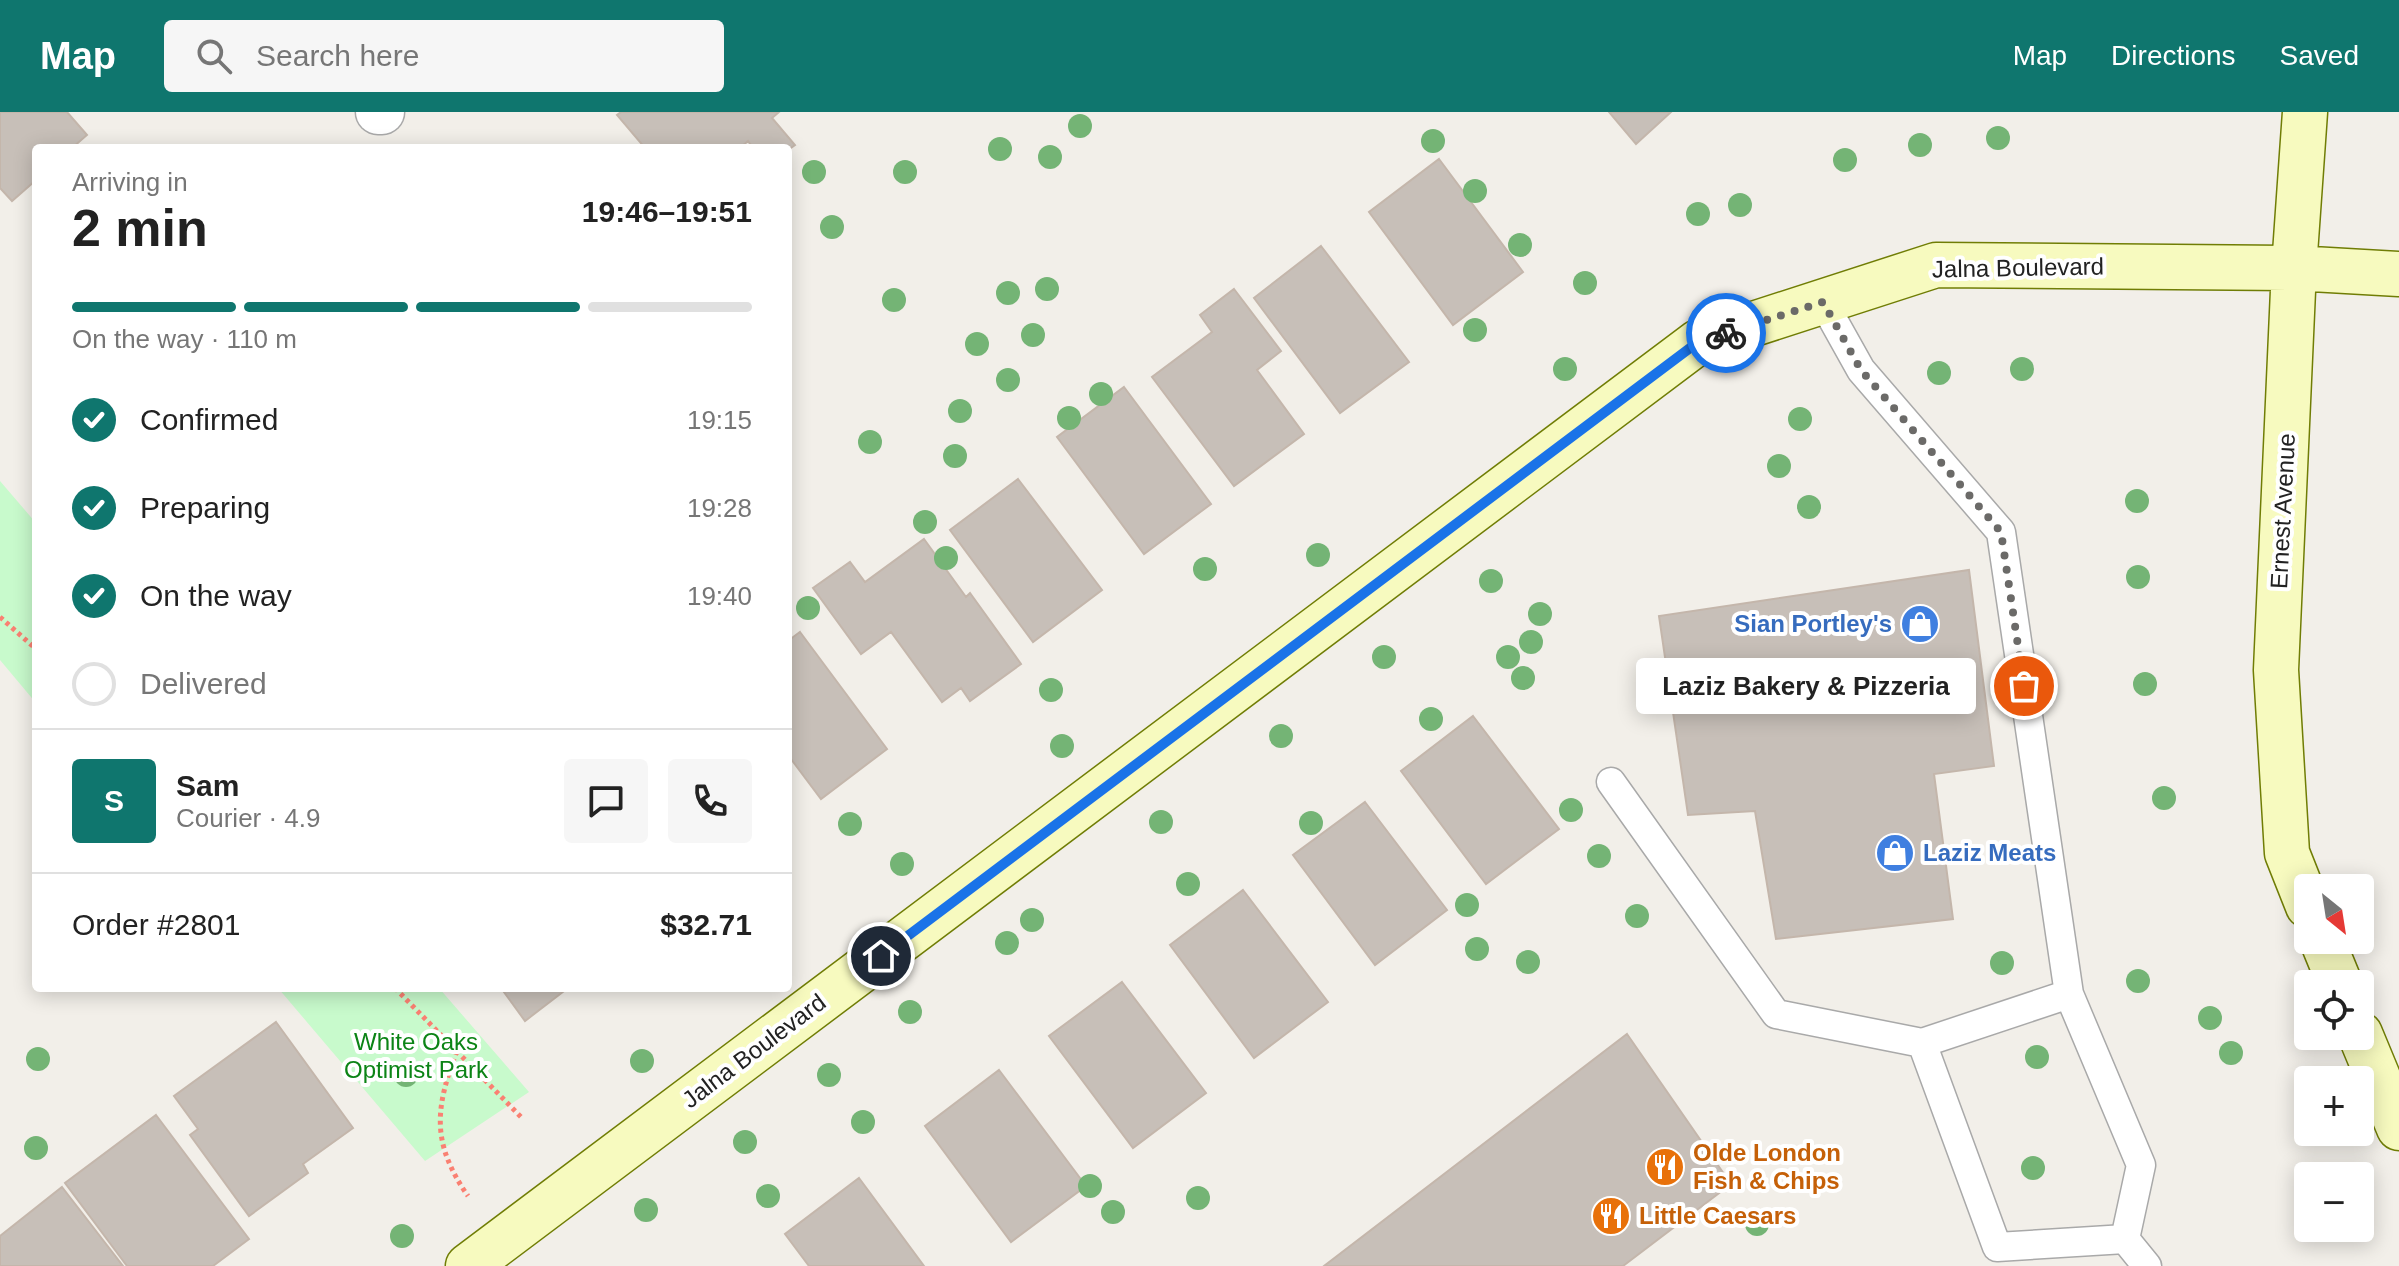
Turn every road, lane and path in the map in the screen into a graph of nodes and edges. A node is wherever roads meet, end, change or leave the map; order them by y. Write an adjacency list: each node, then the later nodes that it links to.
1 (2305, 112): 2 (street, Ernest Avenue)
2 (2294, 268): 3 (street, Jalna Boulevard); 4 (street, Jalna Boulevard); 8 (street, Ernest Avenue)
3 (2399, 274)
4 (1823, 302): 10 (lane); 17 (street, Jalna Boulevard)
5 (0, 617): 6 (path)
6 (32, 645)
7 (1611, 782): 11 (lane)
8 (2295, 874)
9 (399, 992): 13 (path)
10 (2069, 994): 11 (lane); 16 (lane)
11 (1922, 1043): 16 (lane)
12 (2367, 1050): 15 (street)
13 (457, 1051): 14 (path); 17 (path)
14 (523, 1119)
15 (2399, 1128)
16 (2125, 1239): 18 (lane)
17 (484, 1254)
18 (2147, 1266)

